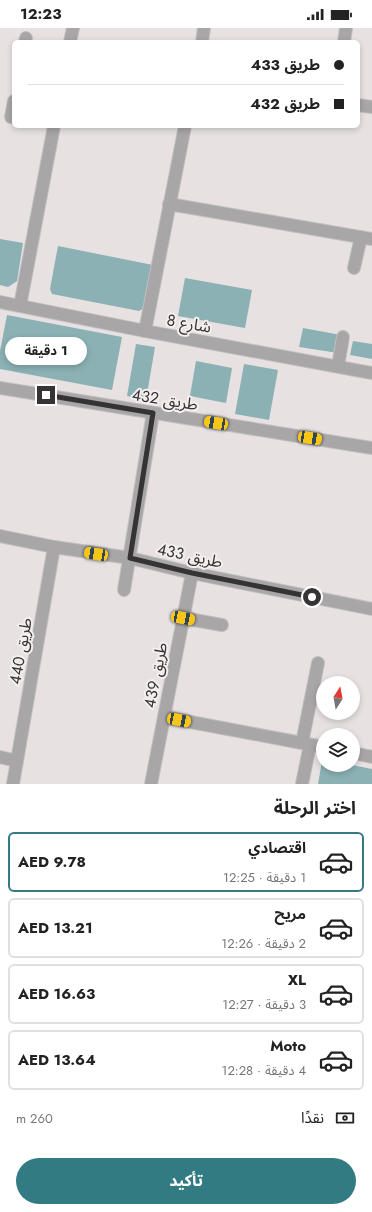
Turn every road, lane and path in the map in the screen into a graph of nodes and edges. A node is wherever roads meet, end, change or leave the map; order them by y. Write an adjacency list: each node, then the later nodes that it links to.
1 (73, 28): 4 (street)
2 (204, 28): 5 (street)
3 (346, 28): 6 (street)
4 (70, 40)
5 (202, 40)
6 (344, 40)
7 (360, 105): 8 (street)
8 (372, 107)
9 (12, 112): 10 (street)
10 (11, 117)
11 (54, 128): 17 (street)
12 (185, 128): 13 (street)
13 (169, 204): 14 (street); 18 (street)
14 (366, 238): 15 (street)
15 (354, 268)
16 (0, 302): 17 (street, شارع 8)
17 (20, 306): 18 (street, شارع 8)
18 (144, 331): 20 (street, شارع 8)
19 (343, 337): 20 (street)
20 (338, 366): 21 (street, شارع 8)
21 (372, 373)
22 (0, 388): 23 (street, طريق 432)
23 (153, 413): 24 (street, طريق 432); 27 (street)
24 (372, 448)
25 (0, 536): 26 (street, طريق 433)
26 (54, 547): 27 (street, طريق 433); 40 (street, طريق 440)
27 (127, 558): 28 (street, طريق 433); 29 (street)
28 (192, 573): 30 (street, طريق 433); 31 (street, طريق 439)
29 (121, 589)
30 (372, 609)
31 (183, 618): 32 (street); 34 (street, طريق 439)
32 (222, 625)
33 (318, 663): 35 (street)
34 (164, 718): 35 (street); 42 (street, طريق 439)
35 (306, 744): 36 (street); 43 (street)
36 (316, 746)
37 (360, 754): 39 (street)
38 (0, 757): 40 (street)
39 (372, 757)
40 (17, 761): 41 (street, طريق 440)
41 (13, 784)
42 (151, 784)
43 (302, 784)

